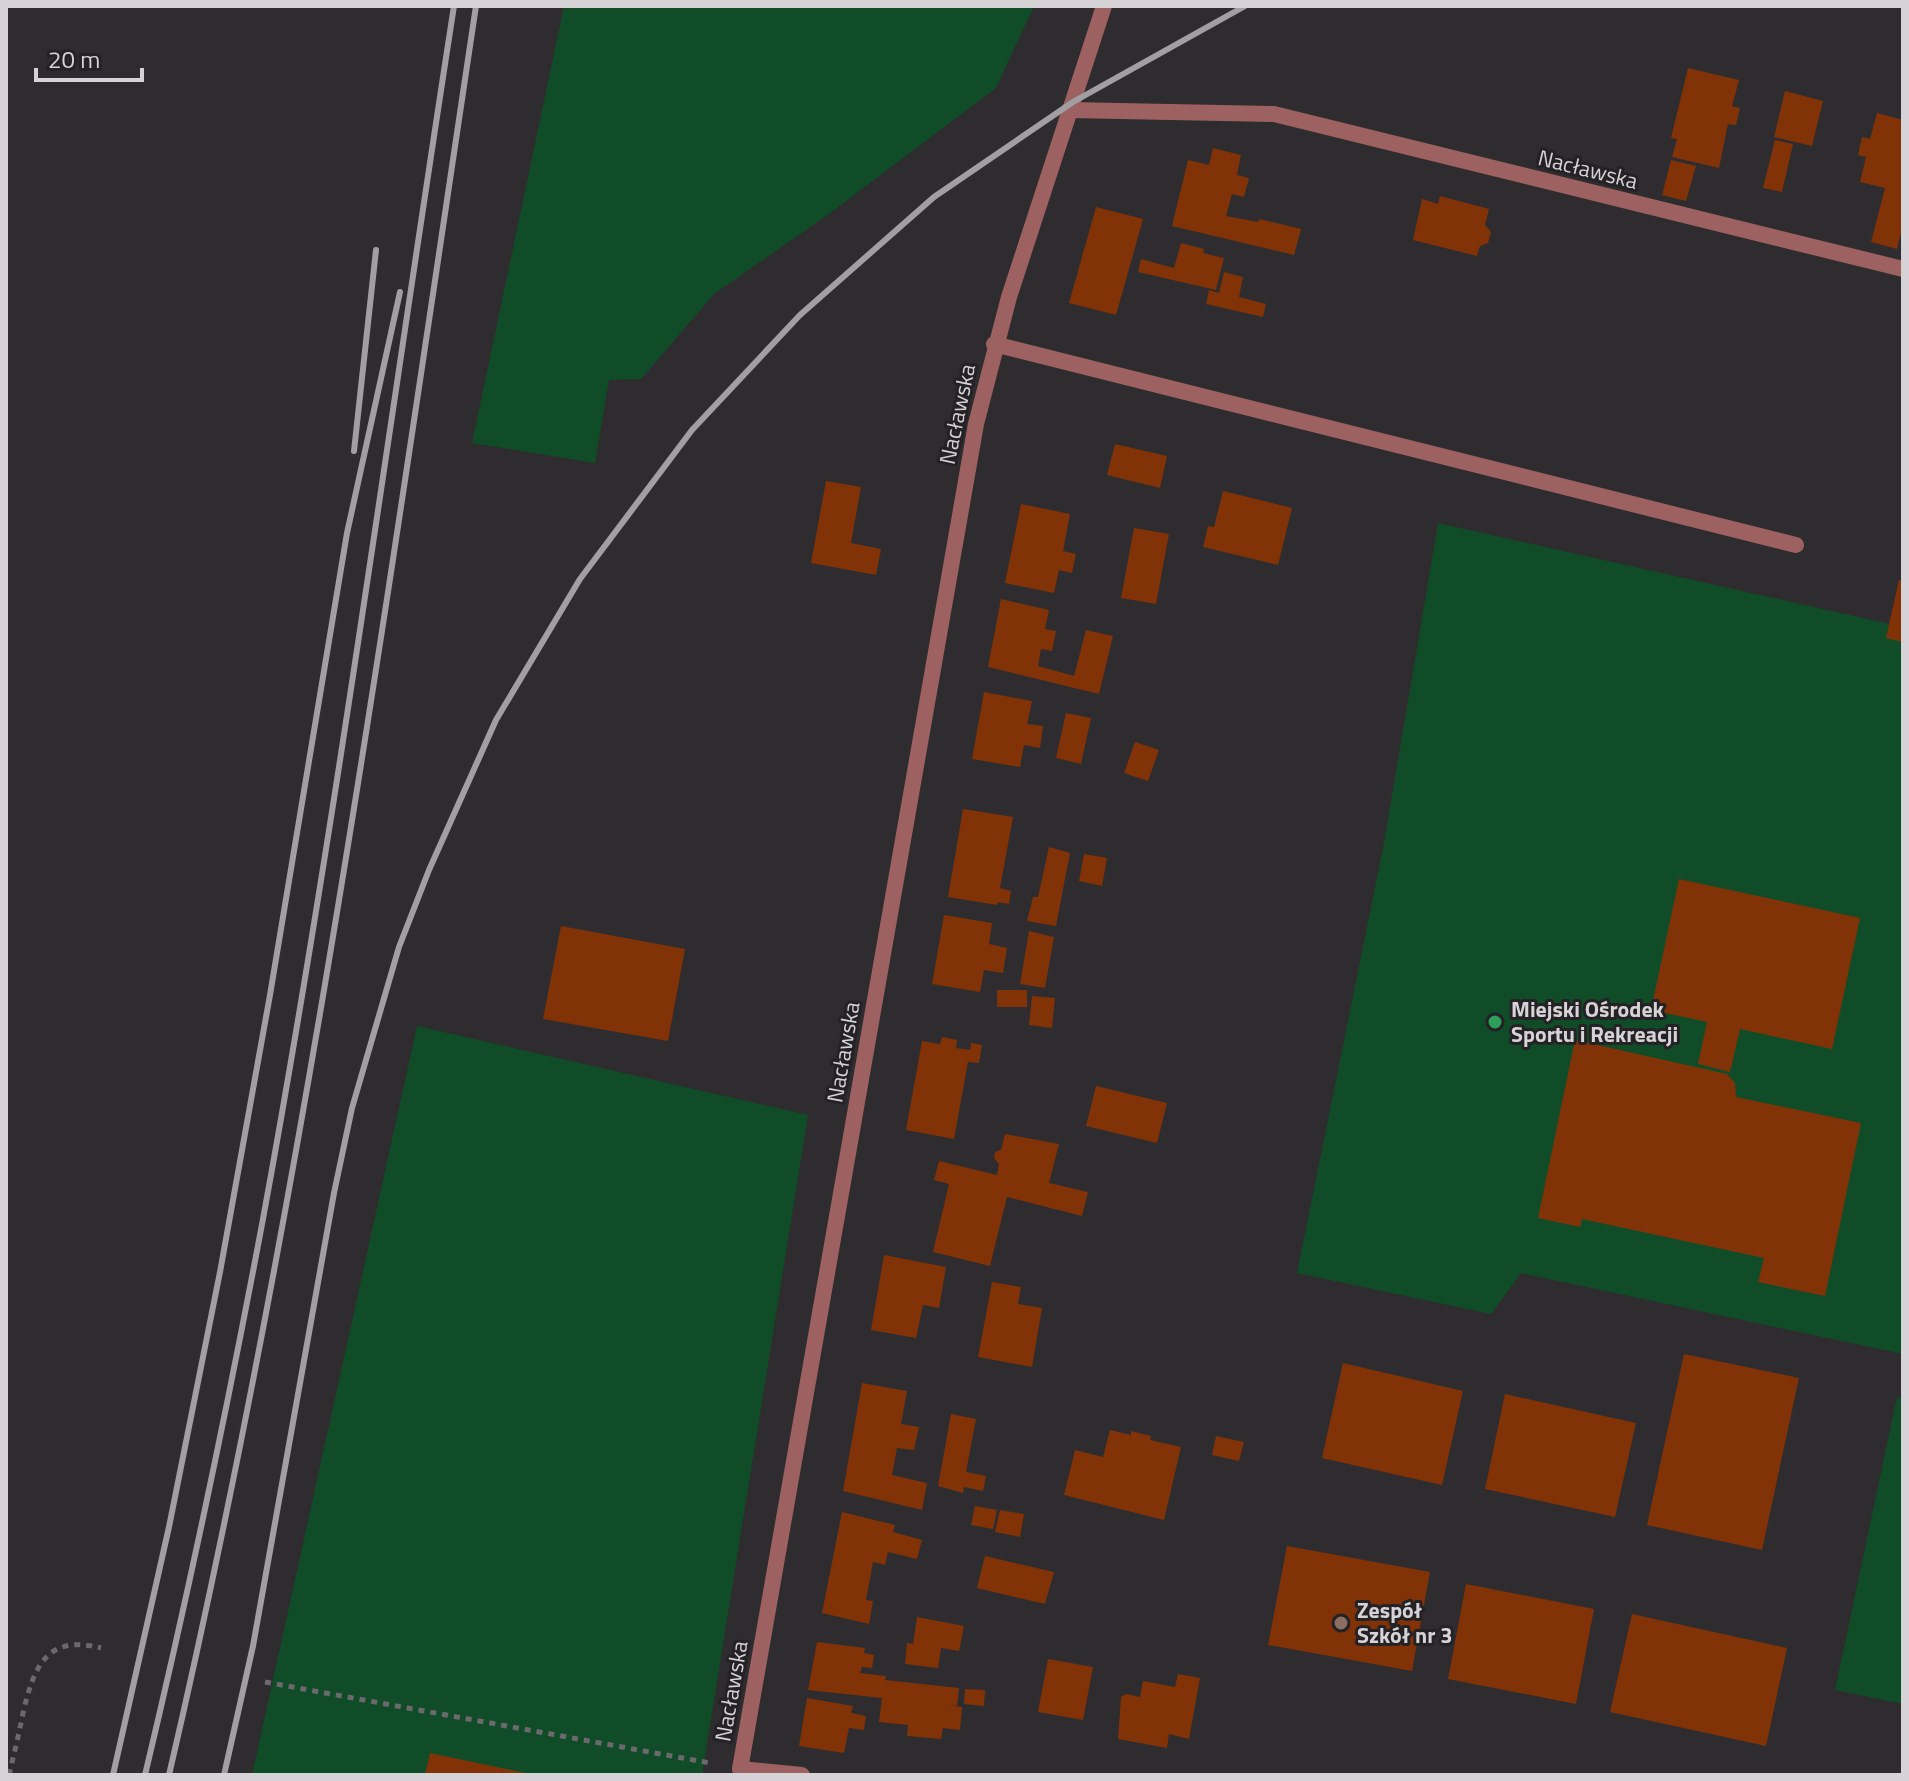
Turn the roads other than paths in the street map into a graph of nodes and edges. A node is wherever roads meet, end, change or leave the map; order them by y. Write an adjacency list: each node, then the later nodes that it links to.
1 (1104, 6): 2 (street, Nacławska)
2 (1069, 110): 3 (street, Nacławska); 4 (street, Nacławska)
3 (1903, 269)
4 (994, 344): 5 (street, Nacławska); 6 (street, Nacławska)
5 (1796, 545)
6 (802, 1775)

